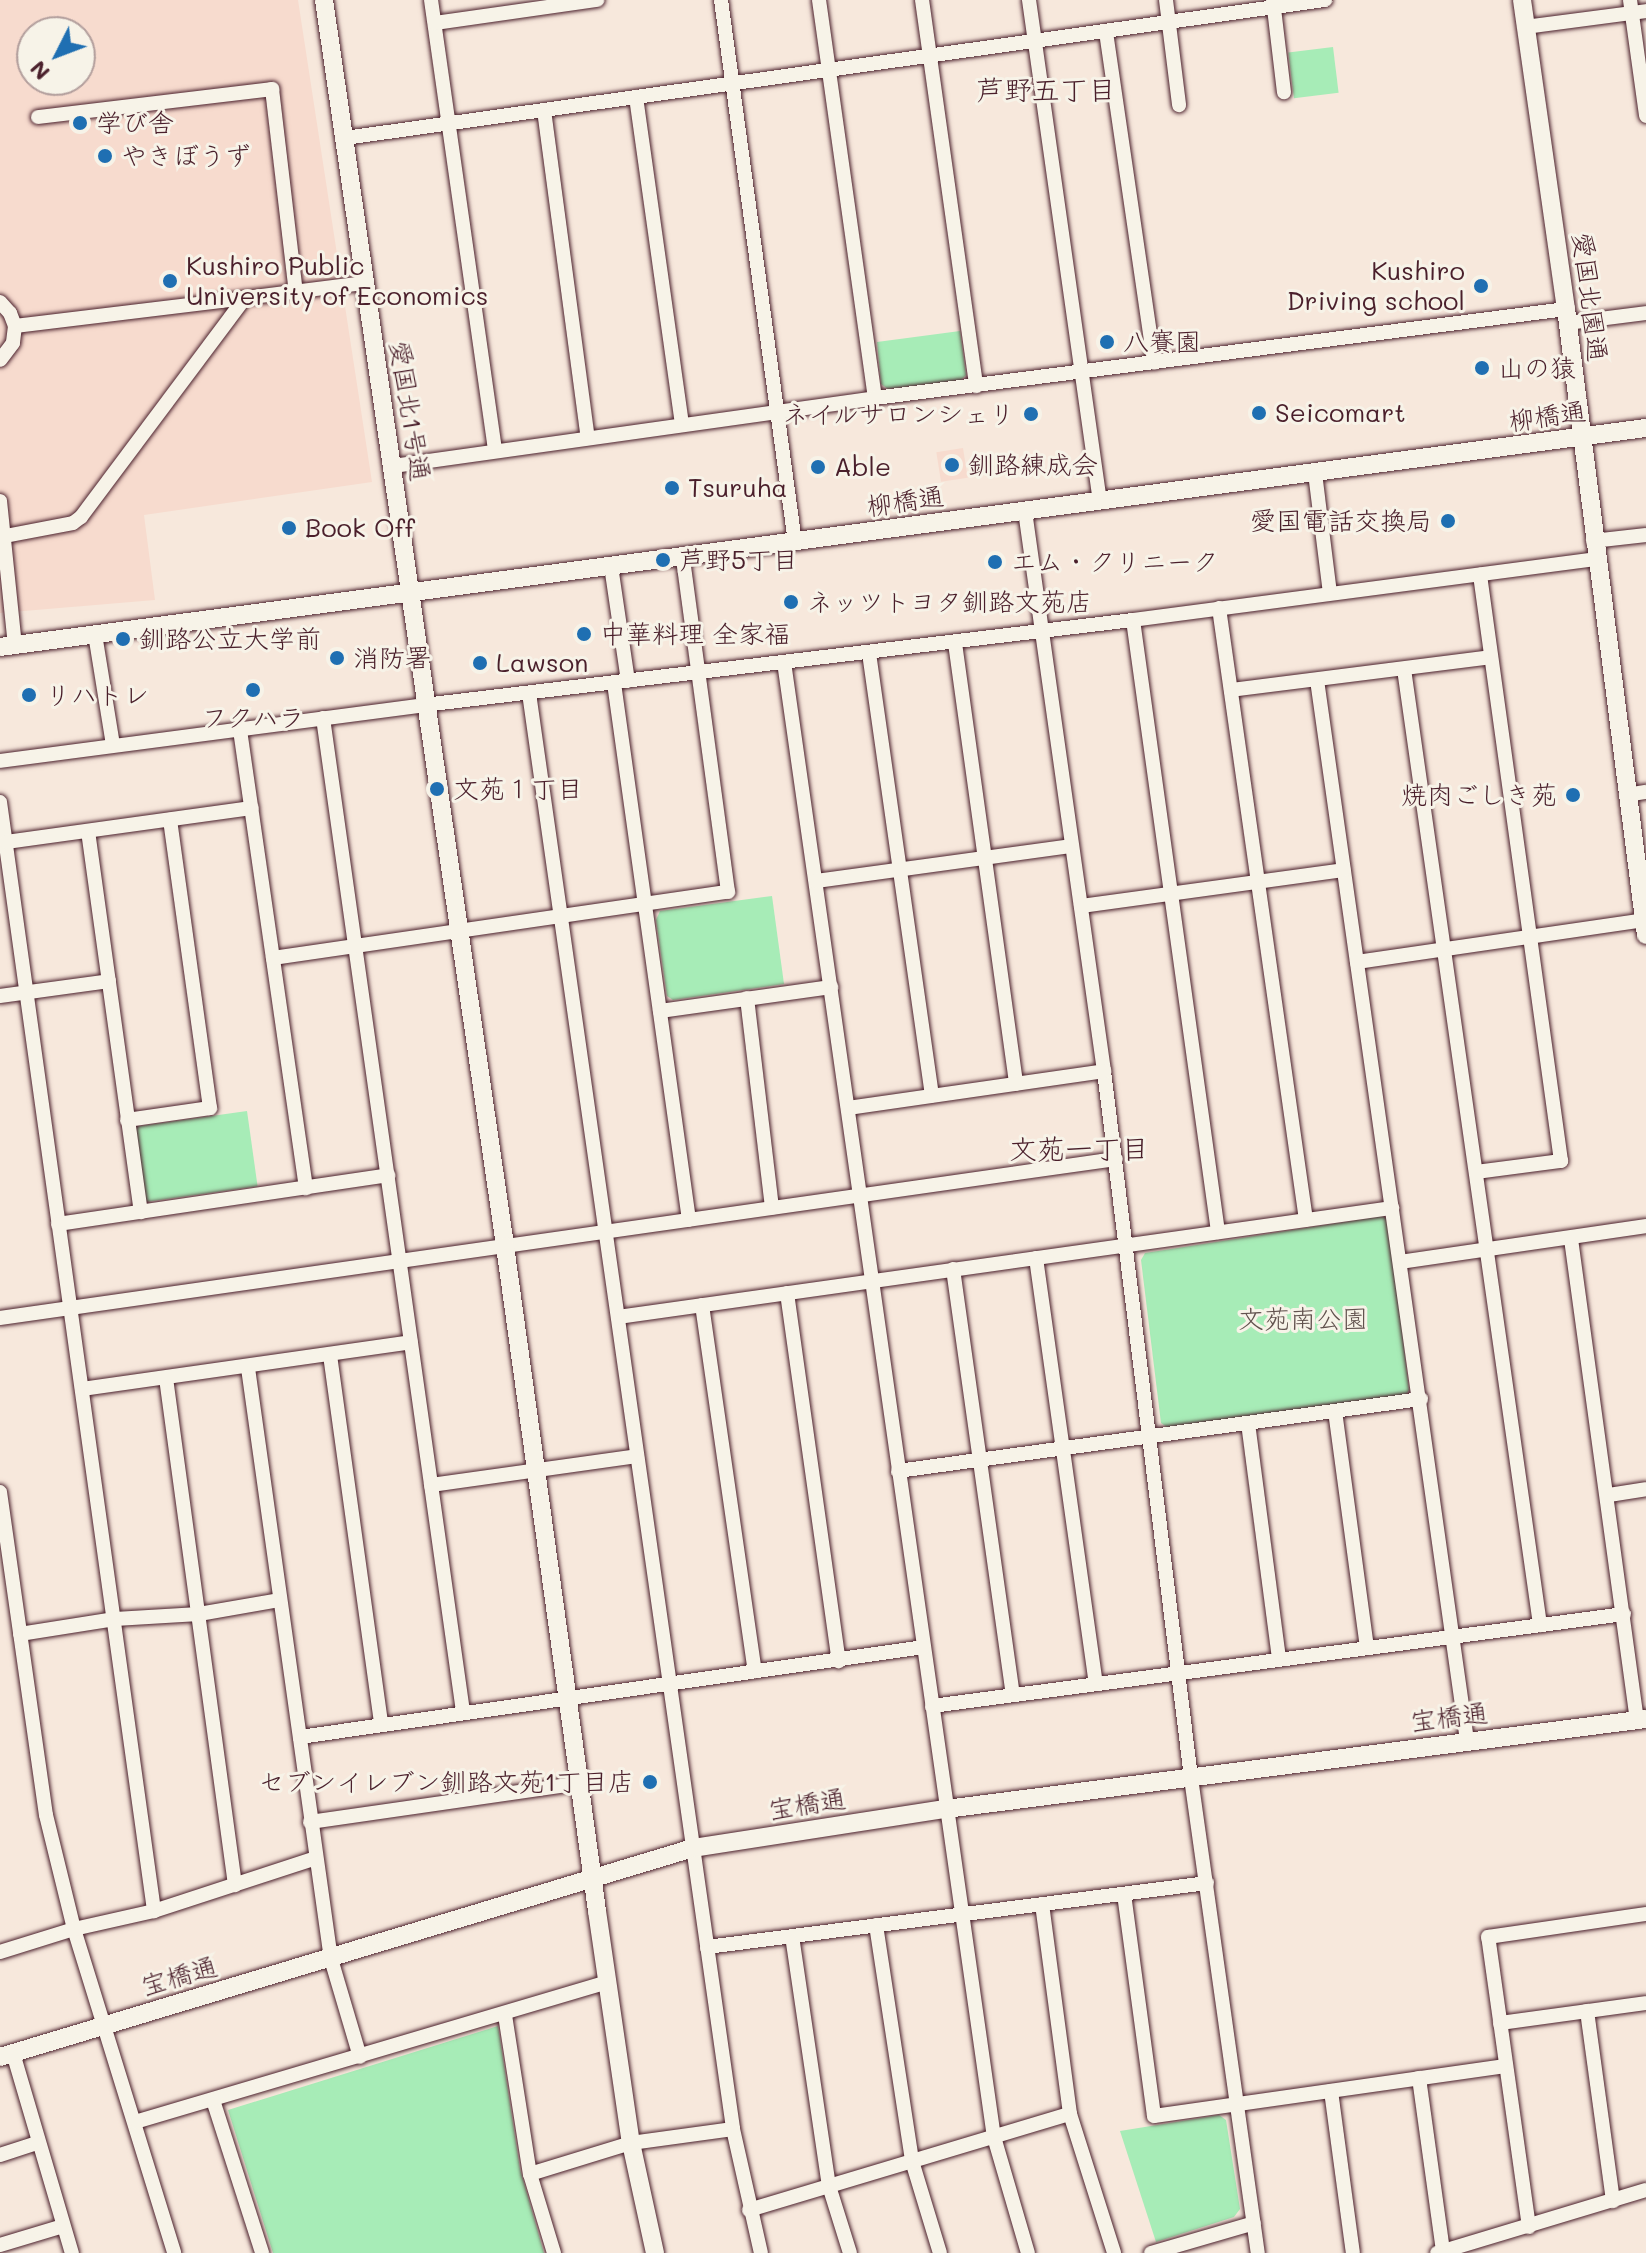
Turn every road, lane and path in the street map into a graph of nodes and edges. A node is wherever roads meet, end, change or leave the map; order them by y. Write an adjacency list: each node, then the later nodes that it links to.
1 (324, 0): 28 (street, 愛国北1号通)
2 (431, 0): 14 (street)
3 (597, 0): 14 (street)
4 (721, 0): 20 (street)
5 (819, 0): 19 (street)
6 (922, 0): 18 (street)
7 (1029, 0): 17 (street)
8 (1166, 0): 13 (street)
9 (1325, 0): 11 (street)
10 (1522, 0): 15 (street, 愛国北園通)
11 (1274, 3): 13 (street); 21 (street)
12 (1636, 8): 15 (street); 25 (street)
13 (1169, 22): 16 (street); 23 (street)
14 (435, 23): 27 (street)
15 (1525, 27): 34 (street, 愛国北園通)
16 (1106, 32): 17 (street); 37 (street)
17 (1035, 41): 18 (street); 38 (street)
18 (930, 56): 19 (street); 39 (street)
19 (829, 70): 20 (street); 40 (street)
20 (730, 83): 22 (street); 41 (street)
21 (1284, 92)
22 (636, 97): 24 (street); 42 (street)
23 (1179, 105)
24 (544, 110): 27 (street); 45 (street)
25 (1646, 116)
26 (38, 117): 30 (street)
27 (450, 124): 28 (street); 46 (street)
28 (345, 138): 29 (street, 愛国北1号通)
29 (364, 283): 30 (street); 47 (street, 愛国北1号通)
30 (296, 292): 31 (street)
31 (245, 298): 35 (street); 53 (street)
32 (0, 302): 35 (street)
33 (1646, 313): 34 (street)
34 (1567, 316): 37 (street); 44 (street, 愛国北園通)
35 (15, 326): 36 (street)
36 (0, 360)
37 (1154, 363): 38 (street)
38 (1082, 372): 39 (street); 50 (street)
39 (976, 386): 40 (street)
40 (875, 398): 41 (street)
41 (778, 412): 42 (street); 54 (street)
42 (682, 425): 45 (street)
43 (1646, 428): 44 (street, 柳橋通)
44 (1581, 437): 48 (street, 柳橋通); 55 (street, 愛国北園通)
45 (588, 438): 46 (street)
46 (495, 450): 47 (street)
47 (393, 466): 59 (street, 愛国北1号通)
48 (1315, 473): 50 (street, 柳橋通); 60 (street)
49 (0, 501): 53 (street)
50 (1100, 502): 51 (street, 柳橋通)
51 (1025, 511): 54 (street, 柳橋通); 63 (street)
52 (1646, 535): 55 (street)
53 (2, 536): 66 (street)
54 (795, 542): 56 (street, 柳橋通)
55 (1594, 550): 58 (street); 82 (street, 愛国北園通)
56 (683, 558): 57 (street, 柳橋通); 71 (street)
57 (611, 566): 59 (street, 柳橋通); 73 (street)
58 (1480, 575): 60 (street); 68 (street)
59 (410, 593): 64 (street, 柳橋通); 76 (street, 愛国北1号通)
60 (1330, 593): 61 (street)
61 (1219, 608): 62 (street); 74 (street)
62 (1133, 620): 63 (street); 95 (street)
63 (1041, 631): 65 (street); 88 (street)
64 (95, 634): 66 (street, 柳橋通); 79 (street)
65 (955, 643): 67 (street); 90 (street)
66 (7, 646)
67 (869, 653): 69 (street); 91 (street)
68 (1491, 657): 70 (street); 101 (street)
69 (784, 662): 71 (street); 93 (street)
70 (1404, 669): 72 (street); 103 (street)
71 (700, 673): 73 (street); 96 (street)
72 (1317, 680): 74 (street); 92 (street)
73 (621, 682): 75 (street); 96 (street)
74 (1231, 690): 94 (street)
75 (529, 693): 76 (street); 98 (street)
76 (424, 705): 77 (street); 100 (street, 愛国北1号通)
77 (323, 718): 78 (street); 102 (street)
78 (240, 730): 79 (street); 84 (street)
79 (113, 745): 80 (street)
80 (0, 761)
81 (1646, 792): 82 (street)
82 (1626, 795): 89 (street, 愛国北園通)
83 (0, 802): 87 (street)
84 (252, 808): 85 (street); 104 (street)
85 (170, 820): 86 (street); 116 (street)
86 (88, 831): 87 (street); 106 (street)
87 (6, 842): 108 (street)
88 (1071, 846): 90 (street); 97 (street)
89 (1640, 855): 99 (street, 愛国北園通)
90 (983, 858): 91 (street); 113 (street)
91 (898, 870): 93 (street); 114 (street)
92 (1344, 870): 94 (street); 105 (street)
93 (816, 881): 107 (street)
94 (1258, 883): 95 (street); 126 (street)
95 (1171, 894): 97 (street); 130 (street)
96 (645, 905): 98 (street); 111 (street)
97 (1081, 906): 112 (street)
98 (562, 916): 100 (street); 129 (street)
99 (1645, 927): 101 (street)
100 (459, 932): 102 (street); 133 (street, 愛国北1号通)
101 (1529, 936): 103 (street); 118 (street)
102 (357, 947): 104 (street); 119 (street)
103 (1444, 947): 105 (street); 118 (street)
104 (273, 958): 120 (street)
105 (1357, 962): 123 (street)
106 (109, 981): 108 (street); 116 (street)
107 (831, 987): 110 (street); 115 (street)
108 (25, 992): 109 (street); 127 (street)
109 (0, 996)
110 (747, 998): 111 (street); 122 (street)
111 (660, 1011): 125 (street)
112 (1104, 1071): 113 (street); 117 (street)
113 (1016, 1084): 114 (street)
114 (932, 1096): 115 (street)
115 (848, 1108): 121 (street)
116 (127, 1120): 124 (street)
117 (1116, 1159): 121 (street); 132 (street)
118 (1476, 1172): 134 (street)
119 (388, 1175): 120 (street); 136 (street)
120 (306, 1188): 124 (street)
121 (860, 1196): 122 (street); 139 (street)
122 (772, 1208): 125 (street)
123 (1392, 1208): 126 (street); 137 (street)
124 (141, 1212): 127 (street)
125 (689, 1220): 129 (street)
126 (1306, 1220): 130 (street)
127 (58, 1224): 142 (street)
128 (1646, 1226): 131 (street)
129 (605, 1232): 133 (street); 143 (street)
130 (1218, 1232): 132 (street)
131 (1571, 1239): 134 (street); 162 (street)
132 (1127, 1245): 135 (street); 153 (street)
133 (505, 1246): 136 (street); 157 (street, 愛国北1号通)
134 (1485, 1250): 137 (street); 168 (street)
135 (1036, 1258): 138 (street); 154 (street)
136 (401, 1261): 142 (street); 145 (street)
137 (1400, 1262): 150 (street)
138 (953, 1269): 139 (street); 156 (street)
139 (870, 1281): 140 (street); 158 (street)
140 (787, 1293): 141 (street); 174 (street)
141 (702, 1305): 143 (street); 175 (street)
142 (70, 1308): 144 (street); 149 (street)
143 (618, 1317): 155 (street)
144 (0, 1318)
145 (411, 1342): 146 (street); 159 (street)
146 (330, 1355): 147 (street); 184 (street)
147 (248, 1368): 148 (street); 164 (street)
148 (166, 1378): 149 (street); 165 (street)
149 (82, 1389): 167 (street)
150 (1421, 1399): 151 (street); 170 (street)
151 (1335, 1411): 152 (street); 172 (street)
152 (1248, 1423): 153 (street); 173 (street)
153 (1150, 1436): 154 (street); 176 (street)
154 (1064, 1448): 156 (street); 178 (street)
155 (637, 1456): 157 (street); 177 (street)
156 (981, 1459): 158 (street); 179 (street)
157 (536, 1470): 159 (street); 180 (street, 愛国北1号通)
158 (898, 1471): 171 (street)
159 (431, 1485): 182 (street)
160 (1646, 1489): 162 (street)
161 (0, 1492): 163 (street)
162 (1609, 1495): 166 (street)
163 (4, 1554): 169 (street)
164 (279, 1600): 165 (street); 185 (street)
165 (199, 1614): 167 (street); 195 (street)
166 (1624, 1614): 168 (street); 183 (street)
167 (115, 1619): 169 (street); 198 (street)
168 (1540, 1625): 170 (street)
169 (20, 1634): 202 (street)
170 (1452, 1636): 172 (street); 186 (street)
171 (924, 1647): 174 (street); 181 (street)
172 (1367, 1647): 173 (street)
173 (1279, 1658): 176 (street)
174 (839, 1661): 175 (street)
175 (755, 1671): 177 (street)
176 (1178, 1671): 178 (street); 187 (street)
177 (671, 1683): 180 (street); 191 (street)
178 (1096, 1683): 179 (street)
179 (1013, 1694): 181 (street)
180 (568, 1697): 182 (street); 188 (street, 愛国北1号通)
181 (932, 1706): 189 (street)
182 (463, 1712): 184 (street)
183 (1642, 1719): 186 (street, 宝橋通)
184 (381, 1724): 185 (street)
185 (300, 1737): 190 (street)
186 (1467, 1741): 187 (street, 宝橋通)
187 (1191, 1778): 189 (street, 宝橋通); 194 (street)
188 (580, 1783): 190 (street); 193 (street, 愛国北1号通)
189 (946, 1809): 191 (street, 宝橋通); 200 (street)
190 (310, 1822): 192 (street)
191 (693, 1848): 193 (street, 宝橋通); 204 (street)
192 (316, 1858): 195 (street); 206 (street)
193 (594, 1878): 206 (street, 宝橋通); 207 (street, 愛国北1号通)
194 (1207, 1883): 196 (street); 219 (street)
195 (235, 1885): 198 (street)
196 (1124, 1894): 197 (street); 219 (street)
197 (1042, 1904): 200 (street); 220 (street)
198 (154, 1911): 202 (street)
199 (1646, 1914): 211 (street)
200 (961, 1915): 201 (street); 223 (street)
201 (876, 1925): 203 (street); 227 (street)
202 (74, 1929): 205 (street); 212 (street)
203 (792, 1936): 204 (street); 229 (street)
204 (707, 1947): 222 (street)
205 (0, 1952)
206 (331, 1959): 212 (street, 宝橋通); 214 (street)
207 (608, 1982): 210 (street); 225 (street, 愛国北1号通)
208 (1646, 2003): 209 (street)
209 (1587, 2011): 211 (street); 231 (street)
210 (505, 2015): 214 (street); 228 (street)
211 (1500, 2023): 215 (street)
212 (103, 2025): 213 (street, 宝橋通); 221 (street)
213 (6, 2055): 224 (street)
214 (360, 2057): 218 (street)
215 (1505, 2066): 216 (street); 235 (street)
216 (1419, 2078): 217 (street); 237 (street)
217 (1331, 2091): 219 (street); 250 (street)
218 (213, 2100): 221 (street); 240 (street)
219 (1238, 2105): 233 (street)
220 (1070, 2114): 223 (street); 247 (street)
221 (135, 2122): 239 (street)
222 (733, 2129): 225 (street); 232 (street)
223 (994, 2137): 227 (street); 246 (street)
224 (38, 2143): 226 (street); 234 (street)
225 (631, 2143): 228 (street); 242 (street, 愛国北1号通)
226 (0, 2155)
227 (912, 2161): 229 (street); 245 (street)
228 (530, 2174): 241 (street)
229 (829, 2186): 232 (street); 244 (street)
230 (1646, 2190): 231 (street)
231 (1613, 2201): 235 (street)
232 (749, 2210): 243 (street)
233 (1254, 2223): 248 (street); 249 (street)
234 (63, 2226): 236 (street); 238 (street)
235 (1529, 2227): 237 (street)
236 (0, 2245)
237 (1440, 2252)
238 (72, 2253)
239 (174, 2253)
240 (262, 2253)
241 (554, 2253)
242 (655, 2253)
243 (761, 2253)
244 (850, 2253)
245 (940, 2253)
246 (1028, 2253)
247 (1114, 2253)
248 (1151, 2253)
249 (1258, 2253)
250 (1353, 2253)

